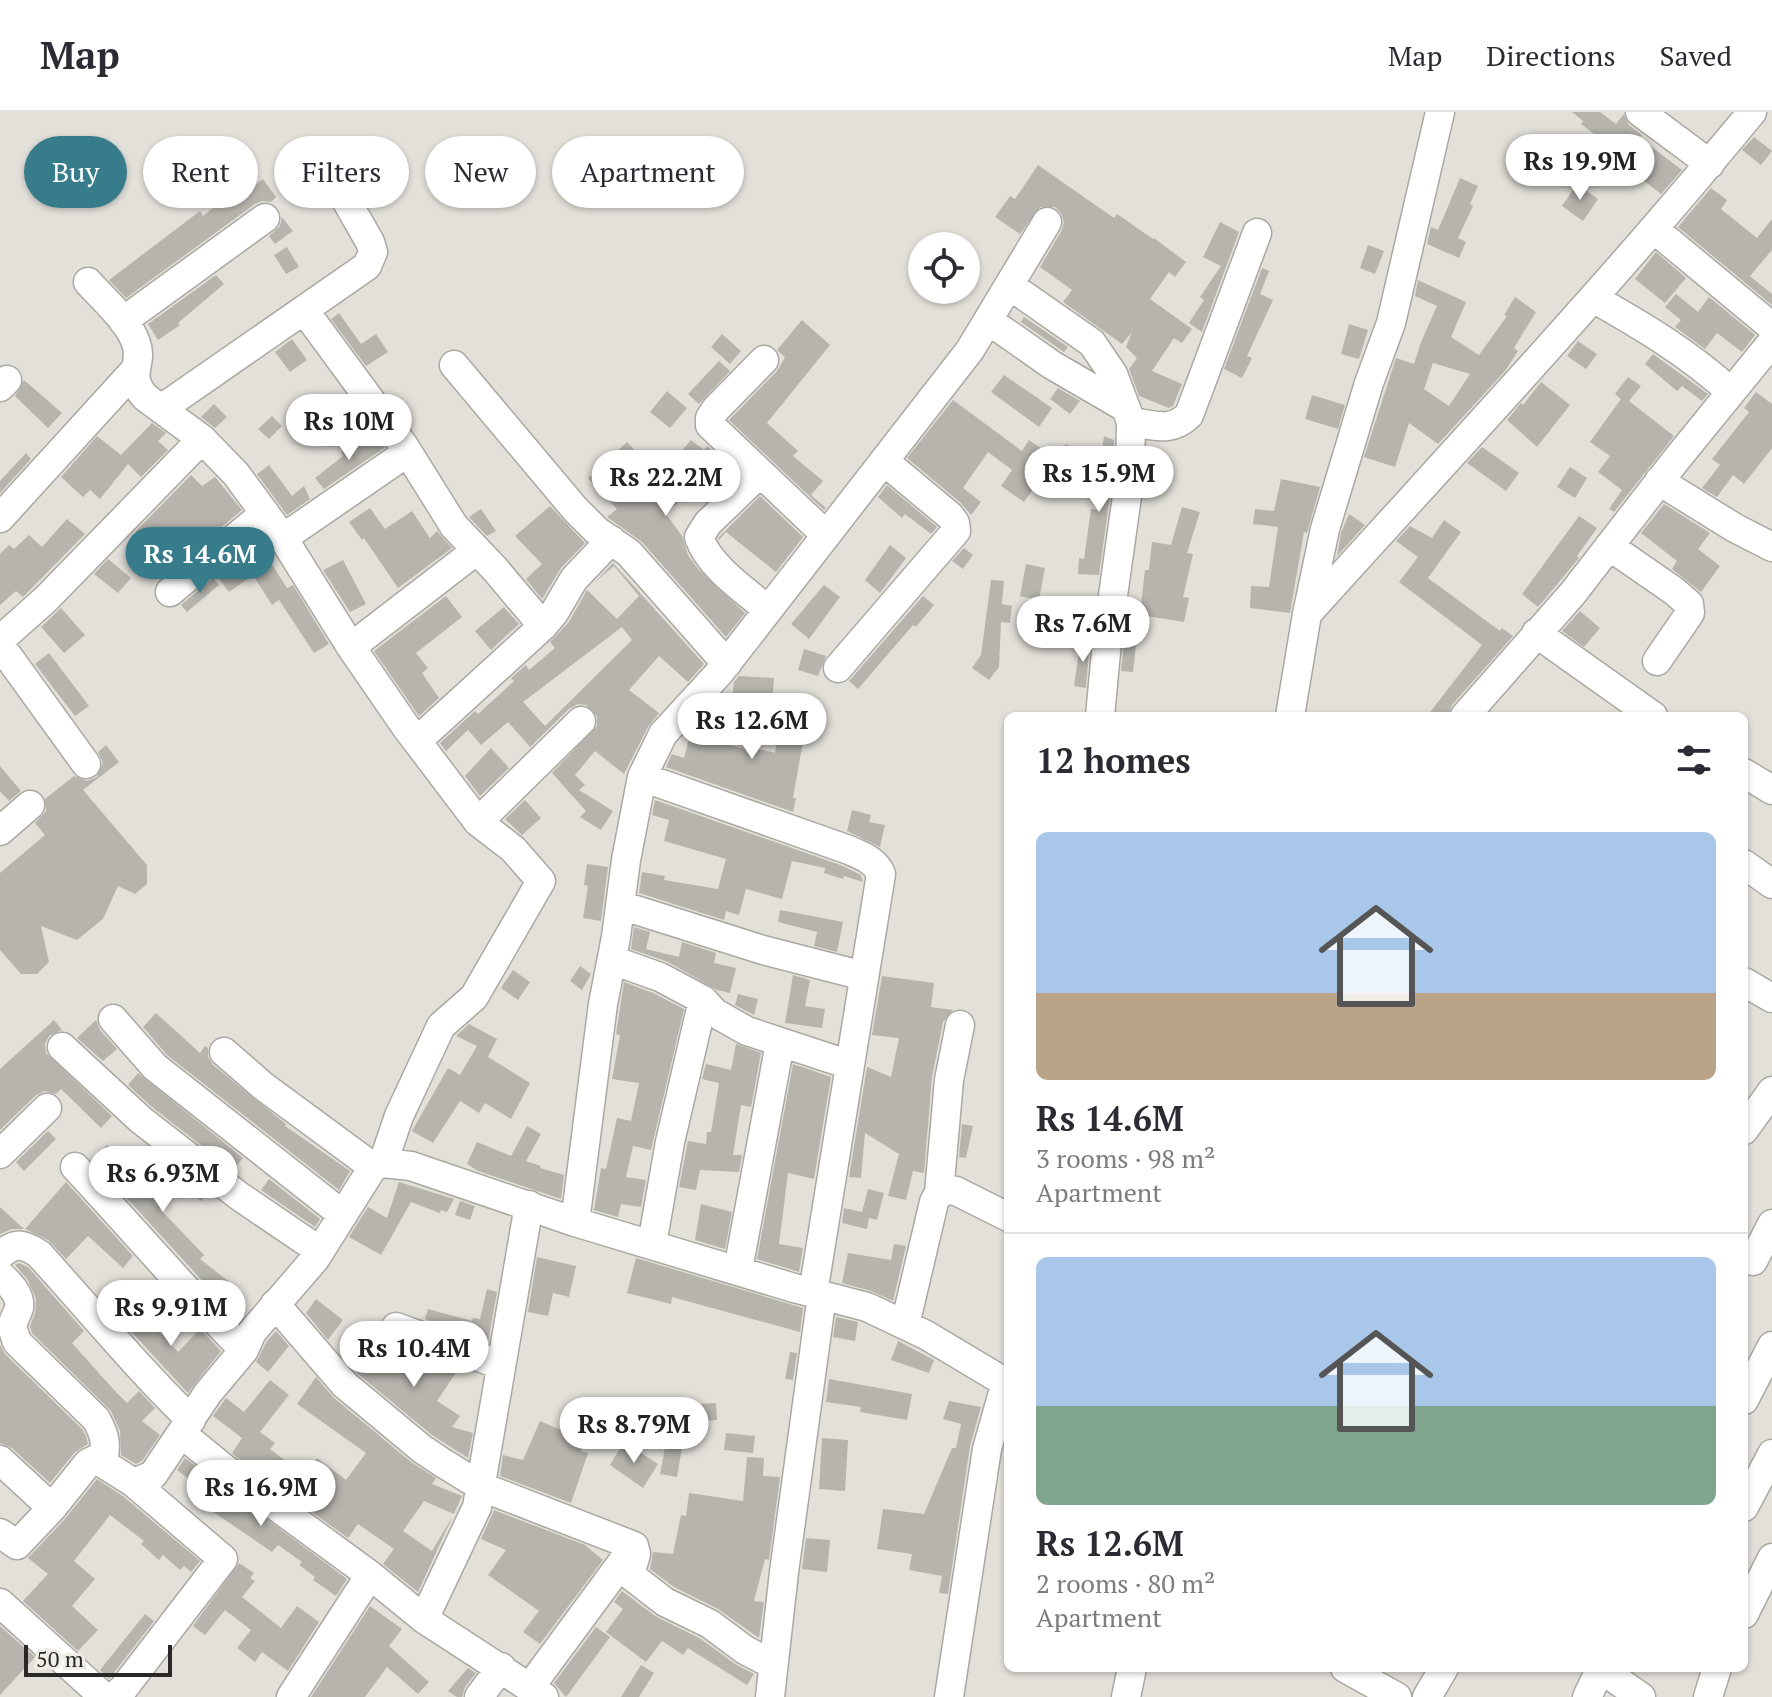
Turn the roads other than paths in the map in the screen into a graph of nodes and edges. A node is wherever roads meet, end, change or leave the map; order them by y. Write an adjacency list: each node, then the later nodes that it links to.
1 (1440, 112): 39 (street)
2 (1640, 112): 4 (street)
3 (1752, 112): 4 (street)
4 (1710, 164): 8 (street)
5 (351, 208): 13 (street)
6 (265, 218): 15 (street)
7 (1047, 222): 11 (street)
8 (1654, 229): 12 (street); 16 (street)
9 (1257, 233): 23 (street)
10 (88, 282): 15 (street)
11 (1009, 285): 14 (street); 23 (street)
12 (1593, 298): 21 (street); 39 (street)
13 (304, 310): 22 (street); 25 (street)
14 (988, 320): 23 (street); 26 (street)
15 (123, 321): 20 (street)
16 (1772, 327)
17 (1772, 342): 21 (street)
18 (764, 360): 27 (street)
19 (454, 365): 33 (street)
20 (135, 370): 22 (street); 30 (street)
21 (1731, 392): 28 (street)
22 (161, 409): 24 (street)
23 (1128, 415): 47 (street)
24 (202, 439): 29 (street); 42 (street)
25 (408, 452): 32 (street); 36 (street)
26 (884, 461): 31 (street); 46 (street)
27 (760, 473): 31 (street); 38 (street)
28 (1659, 481): 34 (street); 35 (street)
29 (265, 513): 32 (street); 37 (street)
30 (0, 518)
31 (826, 535): 38 (street)
32 (283, 538): 43 (street)
33 (611, 540): 40 (street); 45 (street)
34 (1609, 546): 41 (street); 44 (street)
35 (1772, 547)
36 (477, 550): 40 (street); 43 (street)
37 (170, 592)
38 (768, 610): 45 (street)
39 (1307, 614): 48 (street)
40 (543, 626): 52 (street)
41 (1536, 633): 49 (street); 50 (street)
42 (0, 643): 53 (street)
43 (351, 647): 52 (street)
44 (1657, 661)
45 (727, 664): 55 (street)
46 (838, 668)
47 (1100, 712)
48 (1291, 712)
49 (1468, 712)
50 (1647, 712)
51 (581, 721): 58 (street)
52 (417, 741): 58 (street)
53 (86, 764)
54 (1748, 775): 56 (street)
55 (642, 777): 62 (street); 64 (street)
56 (1772, 790)
57 (30, 805): 59 (street)
58 (478, 822): 78 (street)
59 (0, 831)
60 (1748, 867): 61 (street)
61 (1772, 884)
62 (620, 905): 63 (street); 64 (street)
63 (612, 960): 67 (street); 84 (street)
64 (864, 976): 73 (street)
65 (1748, 984): 66 (street)
66 (1772, 998)
67 (703, 1000): 70 (street); 86 (street)
68 (113, 1019): 82 (street)
69 (960, 1025): 80 (street)
70 (780, 1043): 73 (street); 90 (street)
71 (62, 1047): 87 (street)
72 (224, 1052): 78 (street)
73 (850, 1065): 92 (street)
74 (1772, 1091): 76 (street)
75 (47, 1108): 77 (street)
76 (1748, 1124)
77 (0, 1154)
78 (378, 1165): 81 (street); 82 (street)
79 (75, 1167): 98 (street)
80 (939, 1193): 83 (street); 95 (street)
81 (529, 1205): 84 (street); 99 (street)
82 (343, 1215): 87 (street)
83 (1004, 1215)
84 (575, 1222): 86 (street)
85 (1772, 1224): 89 (street)
86 (652, 1244): 90 (street)
87 (320, 1251): 93 (street)
88 (0, 1255): 103 (street)
89 (1756, 1263)
90 (738, 1270): 92 (street)
91 (0, 1275): 94 (street)
92 (818, 1294): 95 (street); 125 (street)
93 (275, 1304): 98 (street); 108 (street)
94 (9, 1317): 106 (street)
95 (905, 1325): 100 (street)
96 (396, 1327): 99 (street)
97 (1772, 1346): 101 (street)
98 (244, 1350): 103 (street)
99 (501, 1365): 108 (street)
100 (1004, 1381)
101 (1748, 1392)
102 (1004, 1393): 132 (street)
103 (186, 1427): 107 (street); 114 (street)
104 (1772, 1454): 109 (street)
105 (0, 1460): 110 (street)
106 (103, 1462): 107 (street); 110 (street)
107 (134, 1483): 129 (street)
108 (482, 1487): 112 (street); 117 (street)
109 (1748, 1499)
110 (52, 1508): 111 (street)
111 (0, 1533)
112 (634, 1546): 125 (street); 127 (street)
113 (1772, 1558): 116 (street)
114 (370, 1575): 117 (street); 130 (street)
115 (0, 1603): 128 (street)
116 (1748, 1606)
117 (424, 1619): 118 (street)
118 (501, 1667): 127 (street); 131 (street)
119 (1131, 1672): 133 (street)
120 (1354, 1672): 126 (street)
121 (1442, 1672): 134 (street)
122 (1600, 1672): 135 (street)
123 (1605, 1672): 136 (street)
124 (1716, 1672): 137 (street)
125 (771, 1684)
126 (1394, 1689)
127 (537, 1692)
128 (104, 1697)
129 (113, 1697)
130 (291, 1697)
131 (479, 1697)
132 (949, 1697)
133 (1126, 1697)
134 (1427, 1697)
135 (1587, 1697)
136 (1641, 1697)
137 (1708, 1697)

